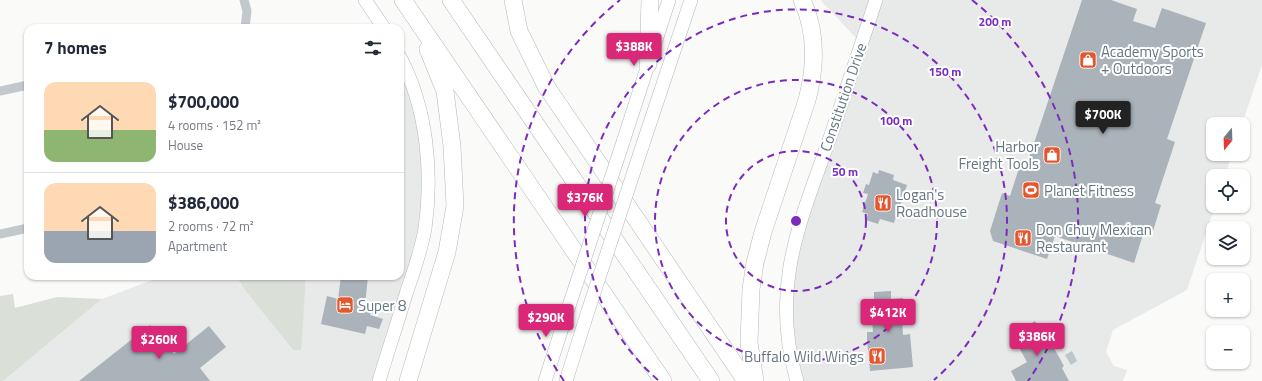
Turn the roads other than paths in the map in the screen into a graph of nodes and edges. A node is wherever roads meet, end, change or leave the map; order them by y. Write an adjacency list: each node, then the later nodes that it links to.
1 (244, 0): 12 (street)
2 (365, 0): 13 (main road)
3 (403, 0): 11 (highway)
4 (451, 0): 25 (highway)
5 (513, 0): 26 (highway)
6 (650, 0): 15 (highway)
7 (669, 0): 15 (main road)
8 (691, 0): 23 (main road, bridge)
9 (802, 0): 27 (highway)
10 (876, 0): 28 (main road, Constitution Drive)
11 (417, 21): 21 (highway); 24 (highway)
12 (245, 24)
13 (381, 24)
14 (404, 64): 20 (main road)
15 (648, 64): 22 (main road, bridge)
16 (24, 87): 17 (street)
17 (0, 91)
18 (24, 229): 19 (street)
19 (0, 234)
20 (379, 381)
21 (408, 381)
22 (545, 381)
23 (566, 381)
24 (663, 381)
25 (711, 381)
26 (746, 381)
27 (755, 381)
28 (797, 381)

